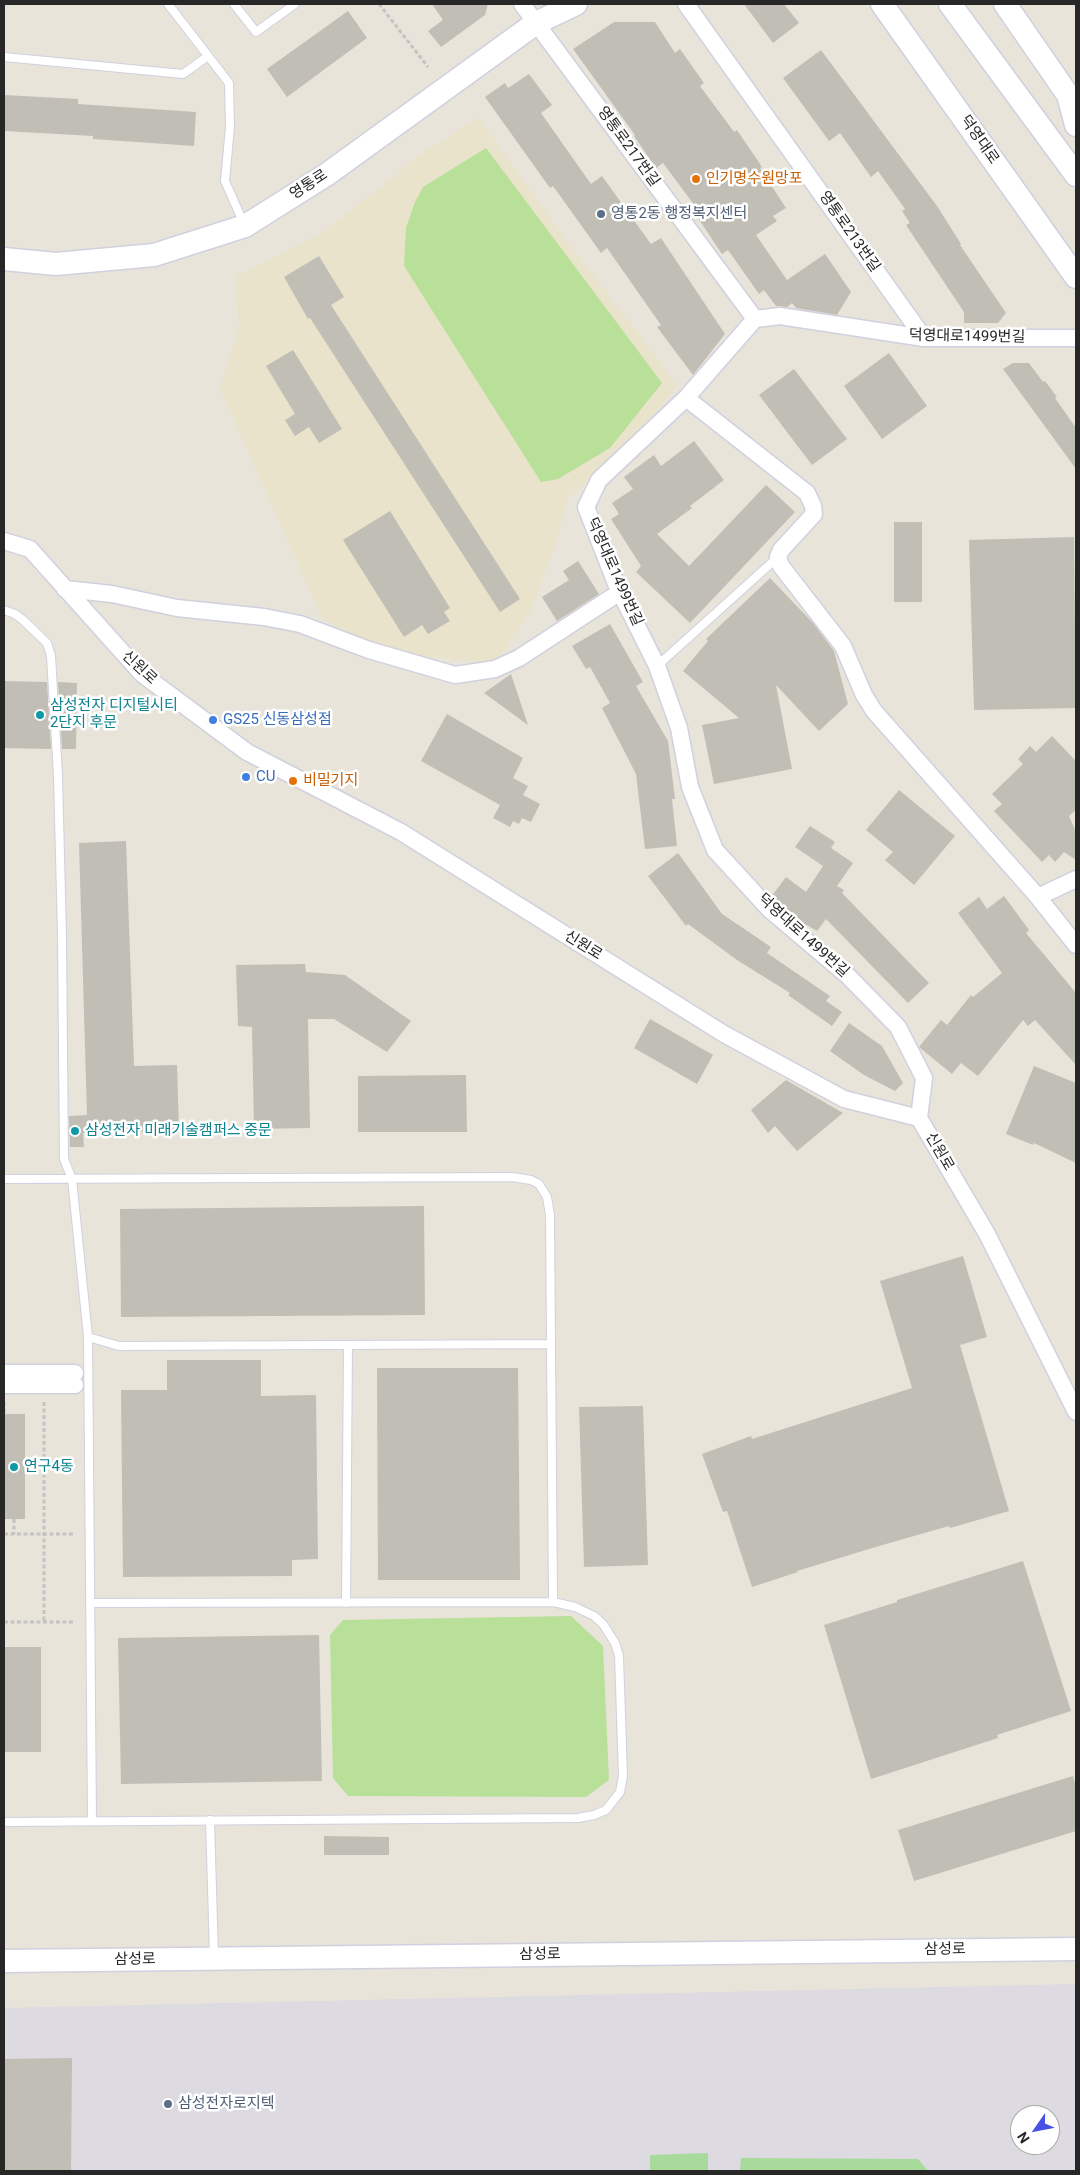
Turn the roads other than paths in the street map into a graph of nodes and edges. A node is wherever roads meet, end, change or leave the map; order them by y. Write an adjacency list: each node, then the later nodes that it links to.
1 (168, 4): 11 (lane)
2 (234, 4): 3 (lane)
3 (295, 4)
4 (522, 4): 10 (street, 영통로217번길)
5 (576, 4): 10 (street, 영통로)
6 (686, 4): 19 (street, 영통로213번길)
7 (882, 4): 17 (street, 덕영대로)
8 (950, 4): 14 (street)
9 (1005, 4): 13 (street)
10 (536, 23): 15 (street, 영통로); 18 (street, 영통로217번길)
11 (208, 56): 12 (lane); 15 (lane)
12 (4, 57)
13 (1076, 125)
14 (1076, 175)
15 (245, 226): 16 (street, 영통로)
16 (4, 259)
17 (1076, 277)
18 (754, 319): 19 (street, 덕영대로1499번길); 21 (street, 덕영대로1499번길)
19 (924, 338): 20 (street, 덕영대로1499번길)
20 (1076, 338)
21 (686, 398): 23 (street); 25 (street, 덕영대로1499번길)
22 (4, 541): 24 (street, 신원로)
23 (778, 557): 27 (lane); 29 (street)
24 (65, 589): 25 (street); 31 (street, 신원로)
25 (620, 592): 27 (street, 덕영대로1499번길)
26 (4, 610): 33 (lane)
27 (657, 666): 31 (street, 덕영대로1499번길)
28 (1076, 879): 29 (street)
29 (1038, 897): 30 (street)
30 (1076, 945)
31 (919, 1118): 39 (street, 신원로)
32 (4, 1179): 33 (lane)
33 (72, 1179): 34 (lane); 35 (lane)
34 (88, 1337): 36 (lane); 41 (lane)
35 (551, 1344): 36 (lane); 40 (lane)
36 (348, 1345): 42 (lane)
37 (4, 1373): 38 (street)
38 (4, 1385)
39 (1076, 1412)
40 (554, 1602): 42 (lane); 43 (lane)
41 (90, 1603): 42 (lane); 44 (lane)
42 (346, 1603)
43 (210, 1820): 44 (lane); 47 (lane)
44 (92, 1821): 45 (lane)
45 (4, 1822)
46 (1076, 1949): 47 (street, 삼성로)
47 (214, 1959): 48 (street, 삼성로)
48 (4, 1961)

